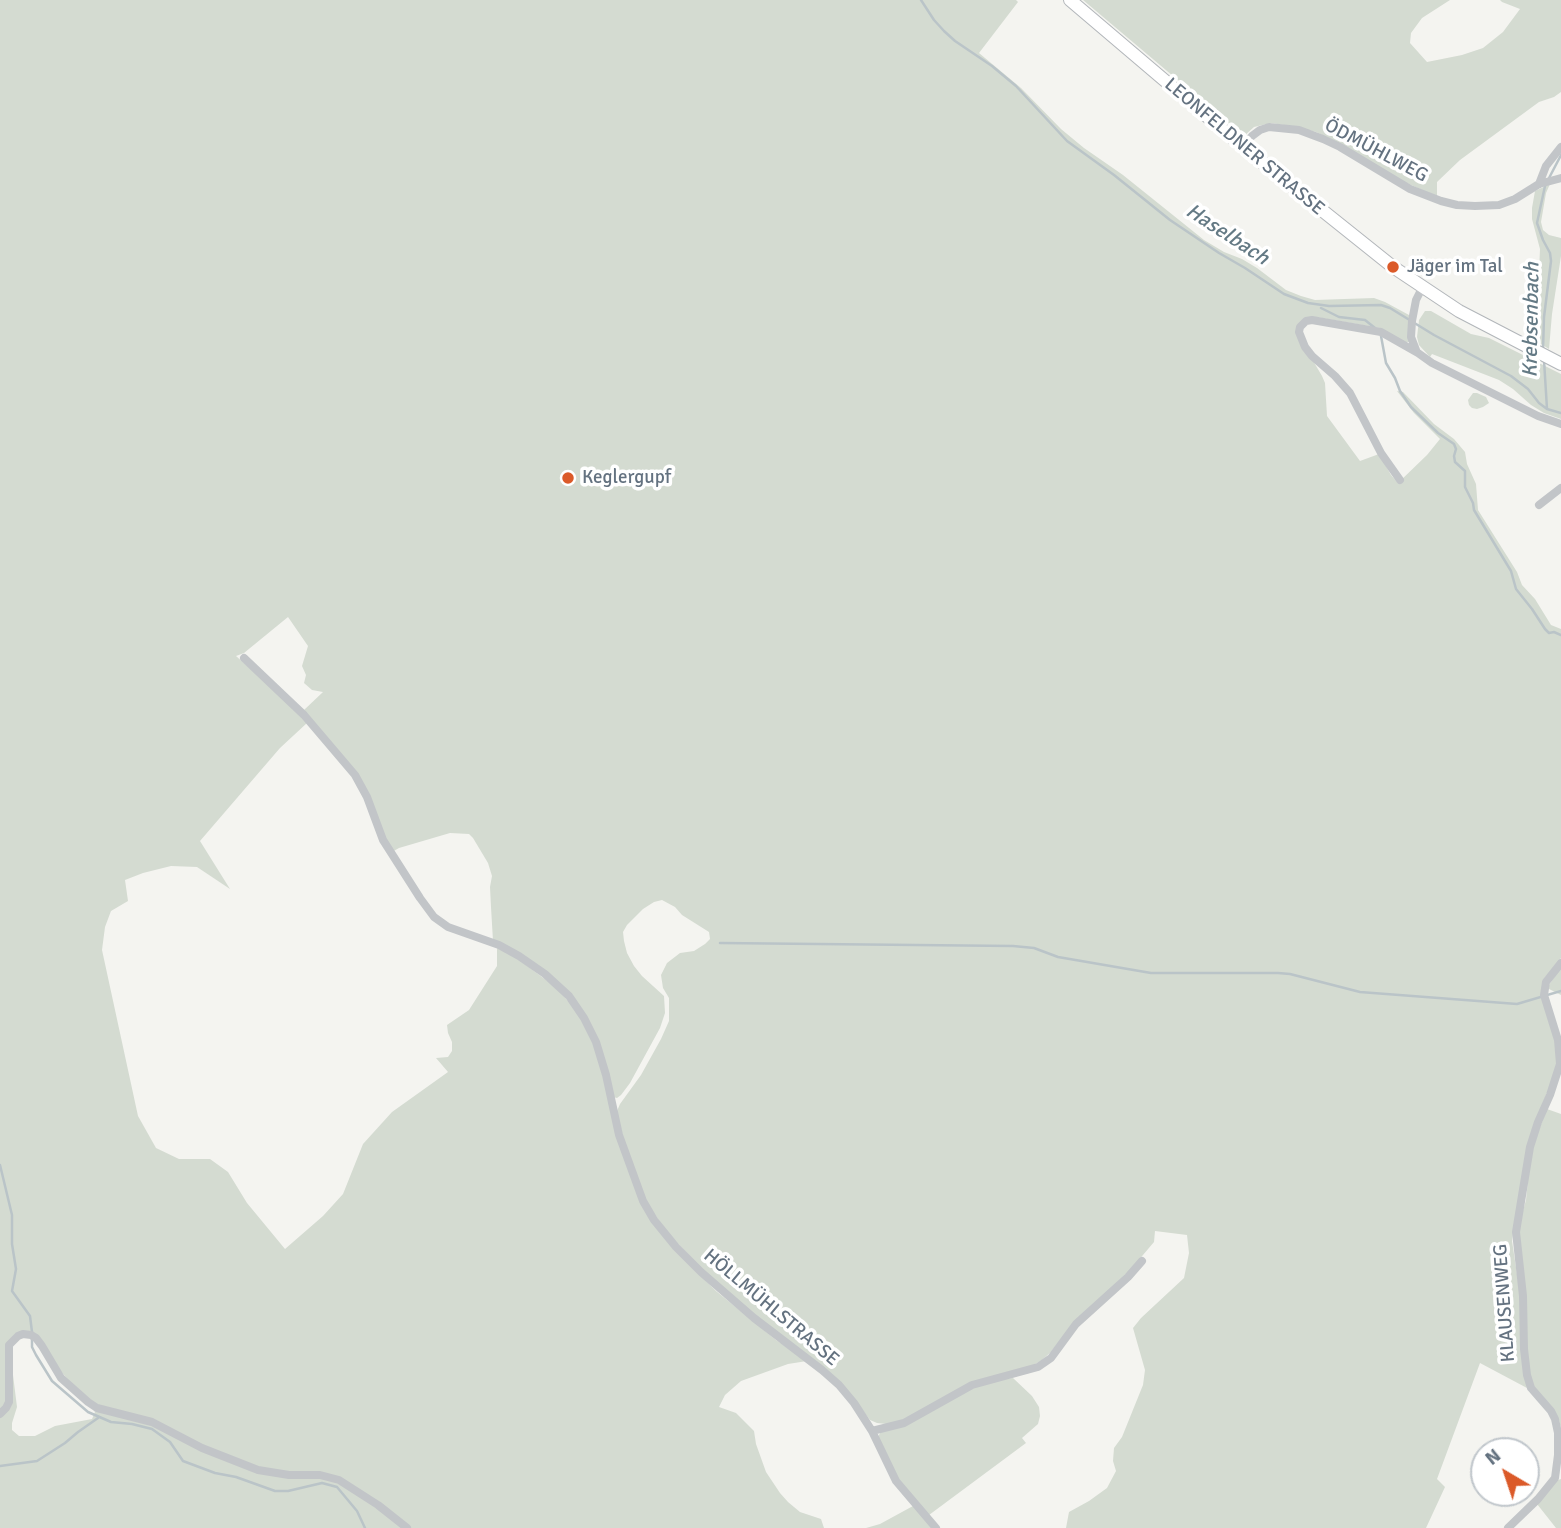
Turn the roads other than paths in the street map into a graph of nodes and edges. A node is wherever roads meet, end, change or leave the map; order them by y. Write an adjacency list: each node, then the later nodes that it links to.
1 (1070, 0): 3 (main road, LEONFELDNER STRASSE)
2 (1561, 146): 5 (street)
3 (1243, 147): 5 (street, ÖDMÜHLWEG); 6 (main road, LEONFELDNER STRASSE)
4 (1561, 178): 5 (street, ÖDMÜHLWEG)
5 (1545, 182)
6 (1422, 288): 7 (street); 8 (main road, LEONFELDNER STRASSE)
7 (1418, 353): 9 (street); 10 (street)
8 (1555, 362)
9 (1561, 424)
10 (1399, 480)
11 (1561, 488): 12 (street)
12 (1539, 505)
13 (244, 658): 17 (street, HÖLLMÜHLSTRASSE)
14 (1561, 963): 18 (street, KLAUSENWEG)
15 (1142, 1261): 17 (street)
16 (0, 1414): 19 (street)
17 (872, 1431): 20 (street, HÖLLMÜHLSTRASSE)
18 (1558, 1477): 21 (street, KLAUSENWEG)
19 (407, 1528)
20 (936, 1528)
21 (1508, 1528)

